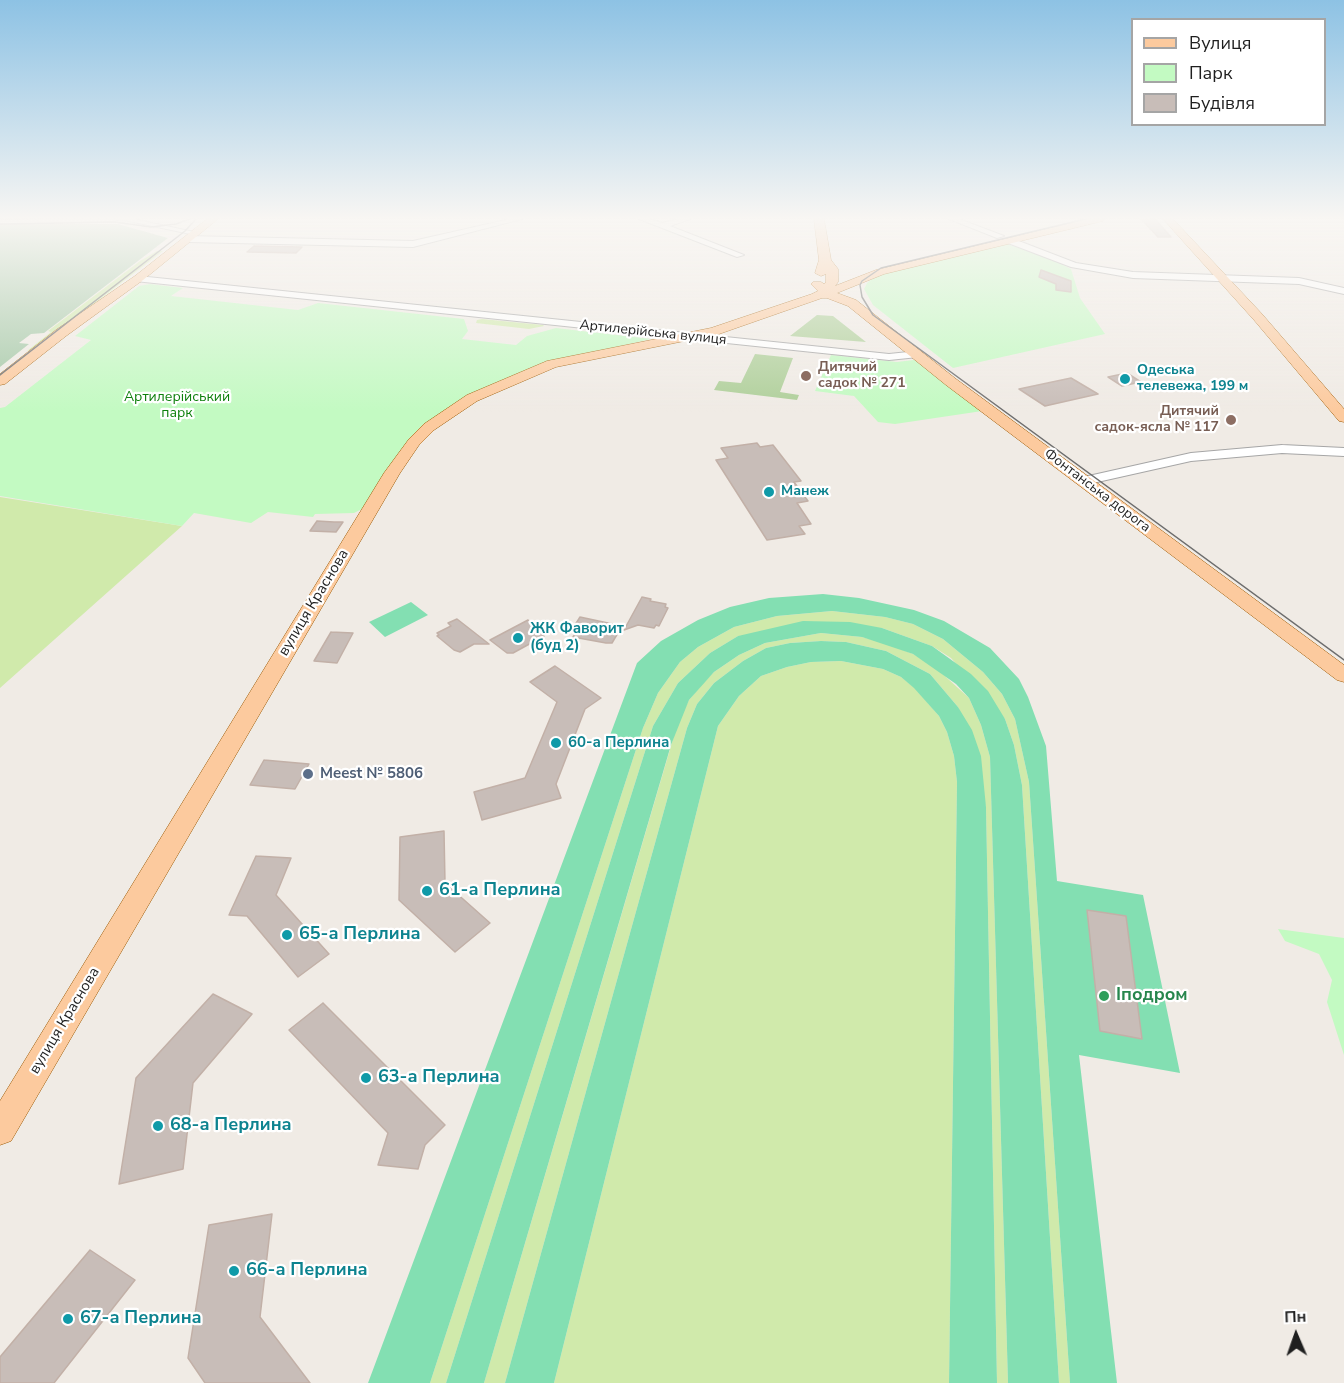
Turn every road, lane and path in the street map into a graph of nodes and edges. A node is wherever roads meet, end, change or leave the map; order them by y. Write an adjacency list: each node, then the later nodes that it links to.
1 (853, 283): 10 (main road)
2 (132, 284): 13 (main road)
3 (181, 284): 11 (street, Артилерійська вулиця)
4 (830, 284): 9 (main road)
5 (851, 284): 9 (main road)
6 (1226, 284): 14 (main road)
7 (1307, 284): 8 (street)
8 (1344, 291)
9 (818, 293): 10 (main road, Фонтанська дорога); 10 (main road); 11 (main road, вулиця Краснова)
10 (850, 302): 12 (main road, Фонтанська дорога)
11 (691, 337): 12 (street, Артилерійська вулиця); 18 (main road, вулиця Краснова)
12 (918, 354): 16 (main road, Фонтанська дорога)
13 (0, 381)
14 (1344, 418)
15 (1344, 452): 16 (street)
16 (1084, 481): 17 (main road, Фонтанська дорога)
17 (1344, 675)
18 (0, 1130)

